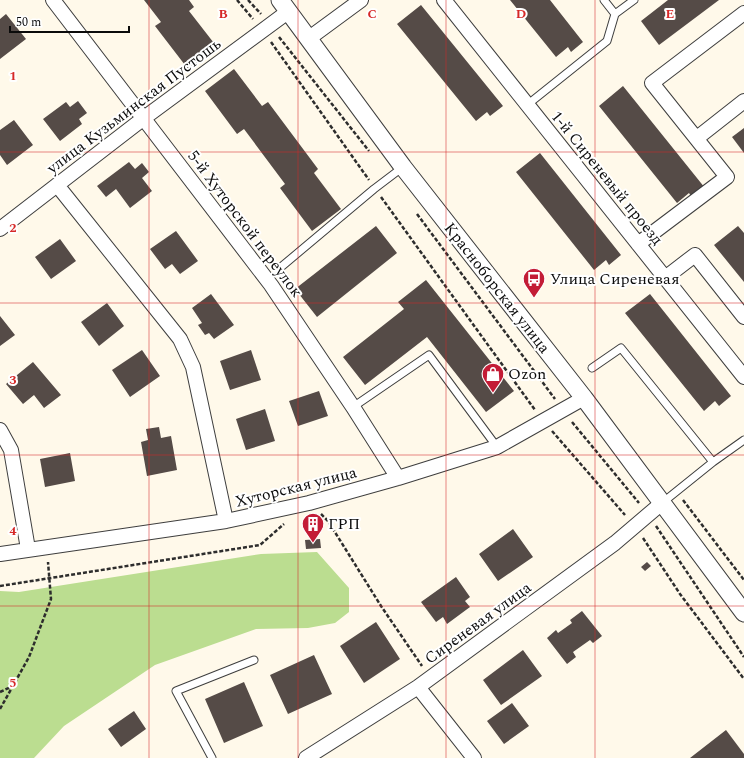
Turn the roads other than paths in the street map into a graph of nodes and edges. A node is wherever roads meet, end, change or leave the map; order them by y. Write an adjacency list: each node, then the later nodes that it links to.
1 (53, 0): 12 (street, 5-й Хуторской переулок)
2 (361, 0): 9 (street)
3 (444, 0): 11 (street, 1-й Сиреневый проезд)
4 (604, 0): 8 (lane)
5 (634, 0): 8 (lane)
6 (284, 6): 9 (street, Красноборская улица); 12 (street, улица Кузьминская Пустошь)
7 (744, 13): 13 (street)
8 (615, 14): 11 (lane)
9 (308, 39): 14 (street, Красноборская улица)
10 (744, 101): 13 (street)
11 (527, 105): 17 (street, 1-й Сиреневый проезд)
12 (144, 118): 15 (street, улица Кузьминская Пустошь); 24 (street, 5-й Хуторской переулок)
13 (697, 138): 17 (street)
14 (403, 167): 18 (lane); 23 (street, Красноборская улица)
15 (57, 185): 16 (street, улица Кузьминская Пустошь); 31 (street)
16 (0, 229)
17 (638, 244): 19 (street, 1-й Сиреневый проезд)
18 (281, 267)
19 (664, 278): 20 (street); 22 (street, 1-й Сиреневый проезд)
20 (744, 317)
21 (592, 368): 28 (lane)
22 (744, 378)
23 (584, 398): 27 (street, Хуторская улица); 30 (street, Красноборская улица)
24 (353, 407): 27 (lane); 29 (street, 5-й Хуторской переулок)
25 (0, 430): 32 (street)
26 (744, 440): 28 (lane)
27 (497, 447): 29 (street, Хуторская улица)
28 (713, 462): 30 (lane)
29 (398, 478): 31 (street, Хуторская улица)
30 (662, 504): 34 (street, Красноборская улица); 36 (street, Сиреневая улица)
31 (226, 521): 32 (street, Хуторская улица)
32 (28, 550): 33 (street, Хуторская улица)
33 (0, 554)
34 (744, 613)
35 (254, 660): 37 (lane)
36 (418, 688): 38 (street, Сиреневая улица); 39 (street)
37 (212, 758)
38 (306, 758)
39 (474, 758)

